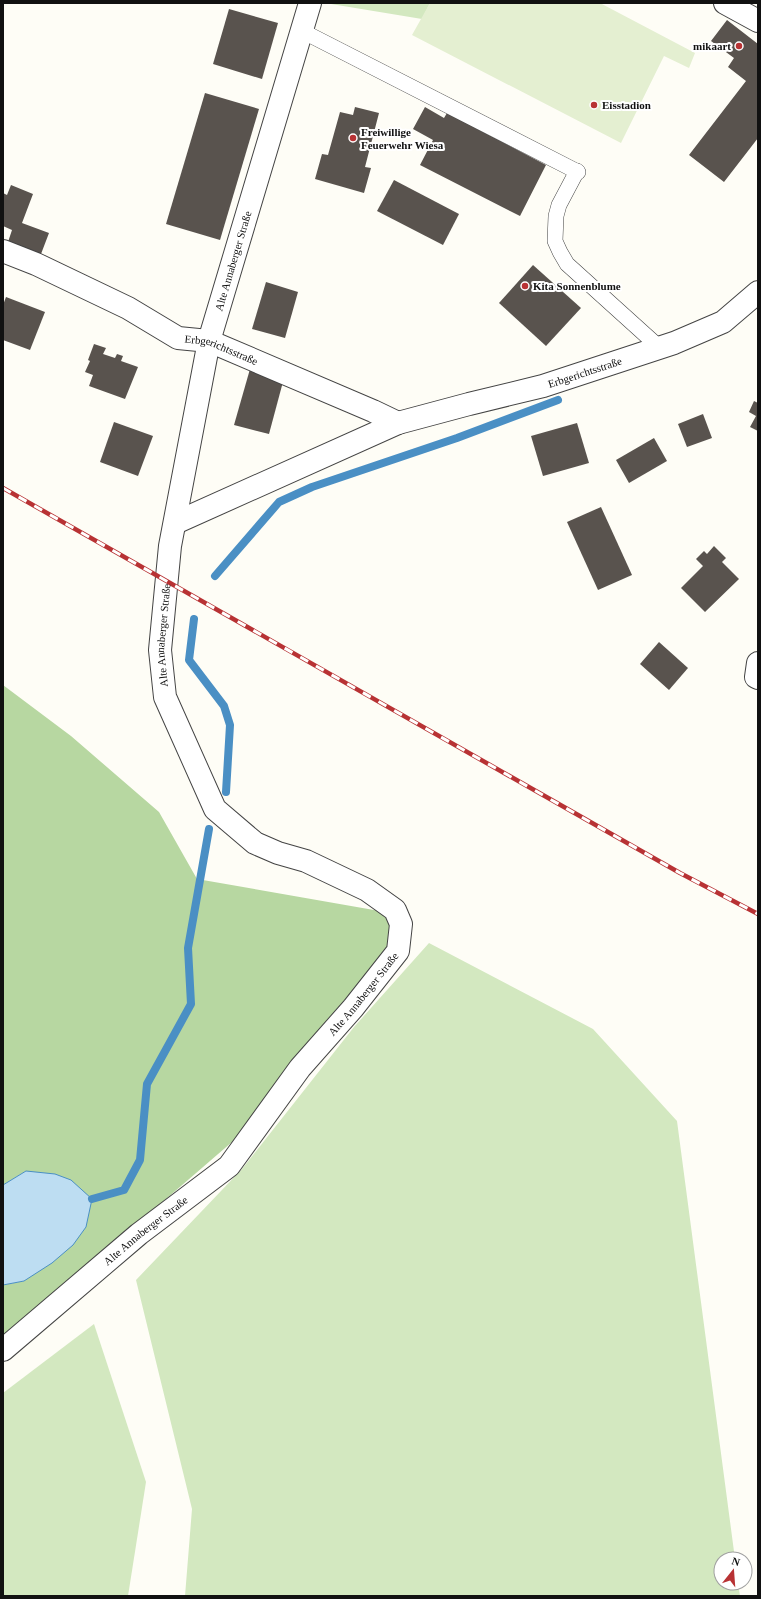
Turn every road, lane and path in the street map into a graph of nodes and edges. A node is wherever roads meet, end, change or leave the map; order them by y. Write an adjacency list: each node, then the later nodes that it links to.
1 (310, 3): 4 (street, Alte Annaberger Straße)
2 (725, 3): 3 (street)
3 (758, 21)
4 (302, 32): 7 (street, Alte Annaberger Straße); 8 (lane)
5 (3, 251): 7 (street, Erbgerichtsstraße)
6 (758, 292): 8 (street, Erbgerichtsstraße)
7 (209, 341): 9 (street, Erbgerichtsstraße); 10 (street, Alte Annaberger Straße)
8 (660, 348): 9 (street, Erbgerichtsstraße)
9 (398, 424): 10 (street, Erbgerichtsstraße)
10 (175, 523): 13 (street, Alte Annaberger Straße)
11 (758, 663): 12 (street)
12 (758, 678)
13 (3, 1350)

